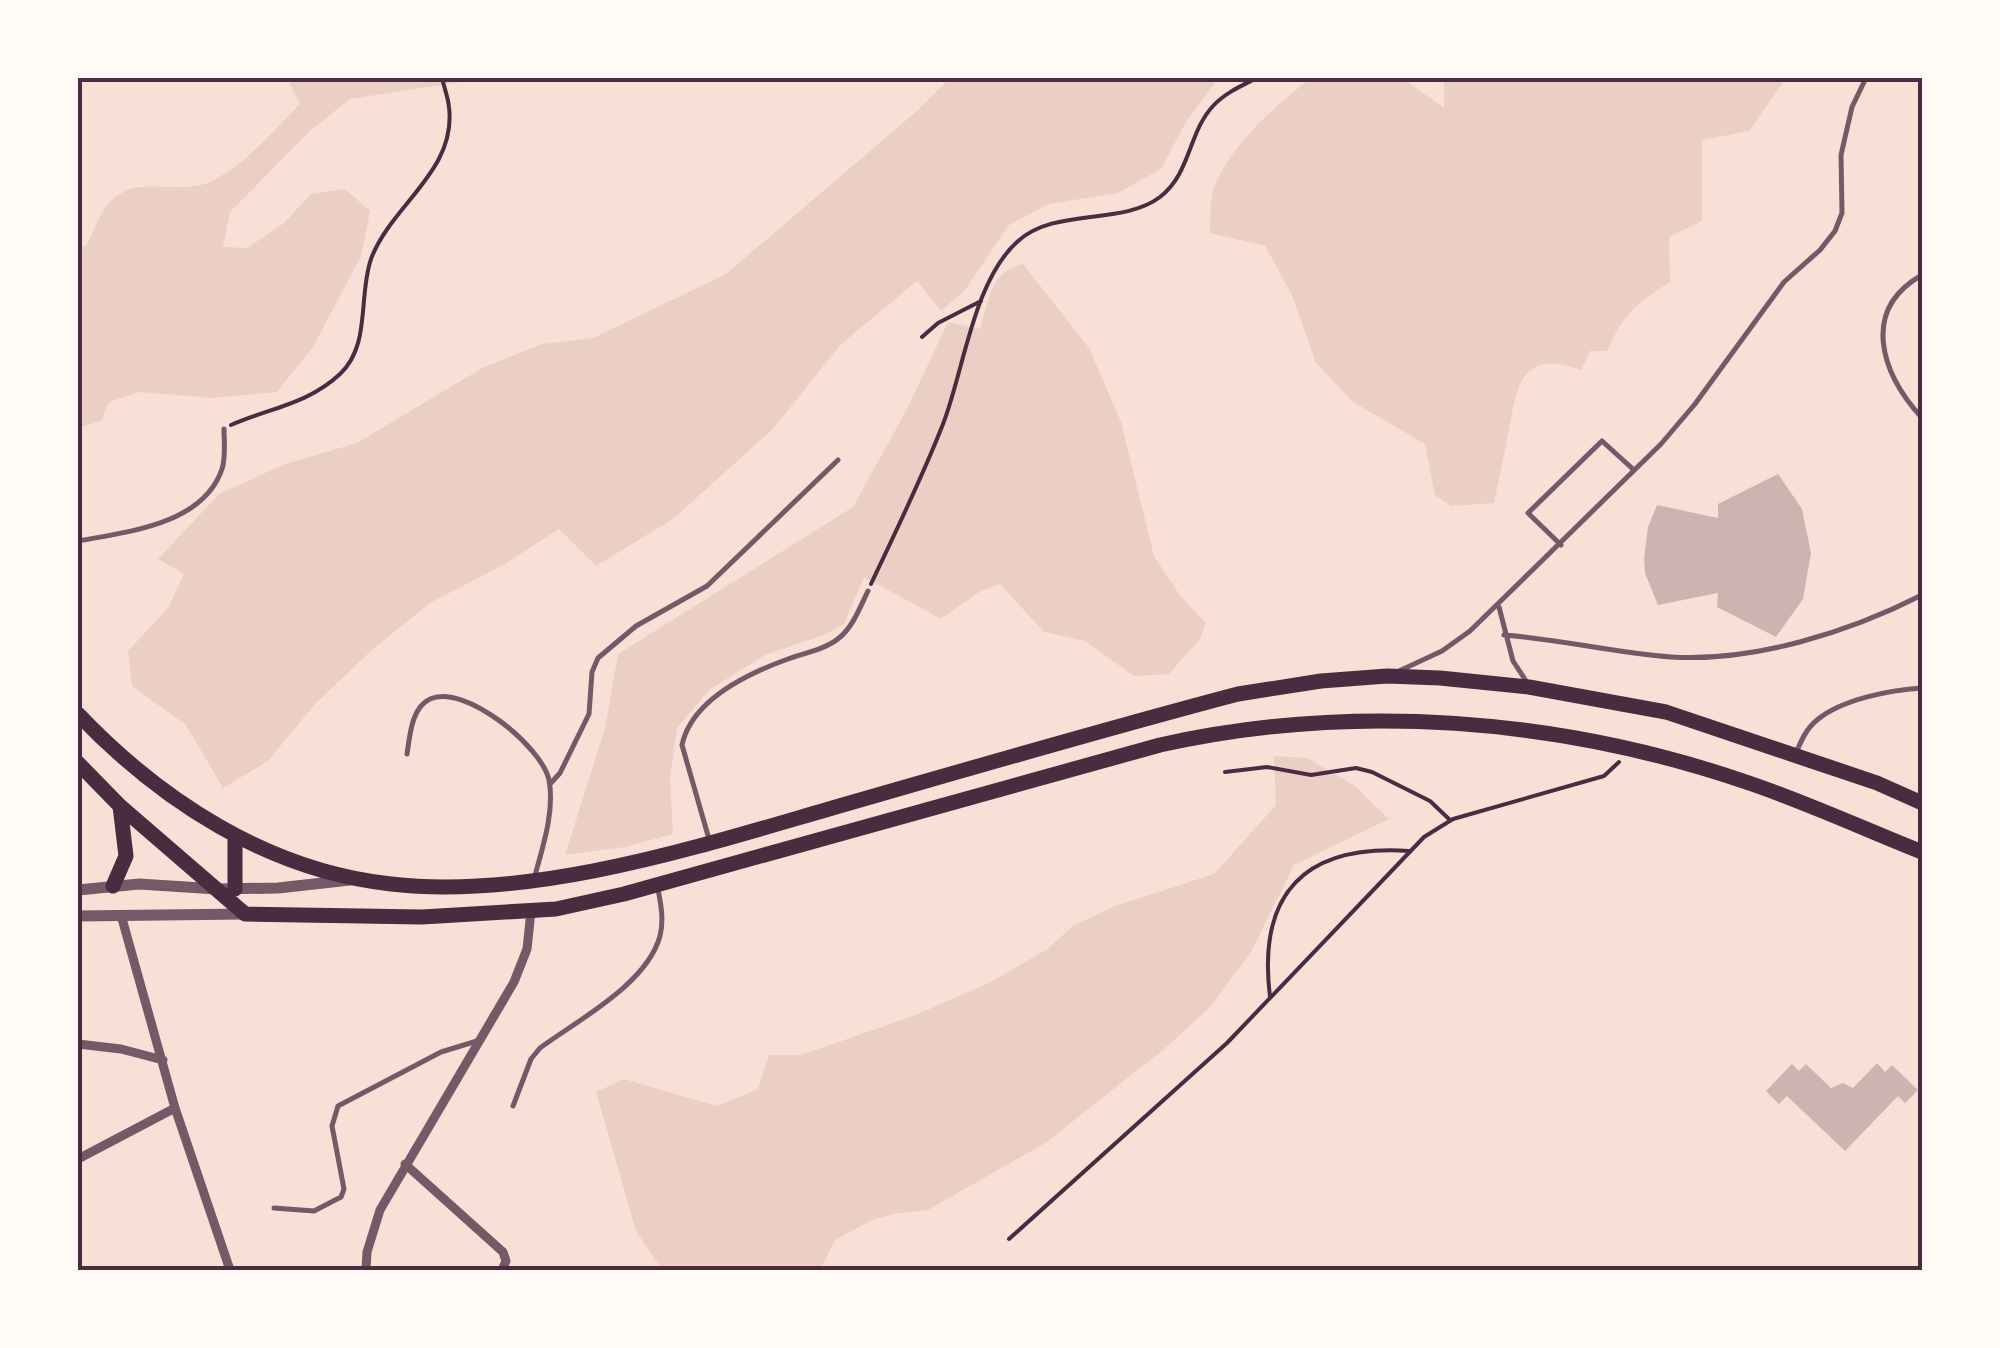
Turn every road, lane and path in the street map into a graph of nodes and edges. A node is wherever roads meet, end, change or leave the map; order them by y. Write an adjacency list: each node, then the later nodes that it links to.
1 (442, 78): 8 (path)
2 (1257, 78): 5 (path)
3 (1866, 78): 10 (lane)
4 (1922, 275): 7 (lane)
5 (981, 301): 6 (path); 13 (path)
6 (922, 338)
7 (1922, 418)
8 (224, 428): 11 (lane)
9 (838, 460): 26 (lane)
10 (1634, 471): 12 (lane); 12 (lane)
11 (78, 541)
12 (1560, 545): 15 (lane)
13 (868, 591): 31 (lane)
14 (1922, 595): 16 (lane)
15 (1499, 606): 16 (lane); 17 (lane)
16 (1504, 635): 18 (lane)
17 (1387, 676): 18 (highway); 31 (highway)
18 (1529, 687): 23 (highway)
19 (1922, 688): 23 (lane)
20 (78, 714): 30 (highway)
21 (1631, 750): 29 (path); 33 (highway); 37 (highway)
22 (407, 754): 26 (lane)
23 (1794, 756): 27 (highway)
24 (78, 763): 28 (highway)
25 (1225, 772): 29 (path)
26 (550, 784): 35 (lane)
27 (1922, 803)
28 (120, 806): 36 (highway); 38 (highway)
29 (1450, 820): 32 (path)
30 (235, 838): 34 (highway); 39 (highway)
31 (709, 842): 35 (highway)
32 (1408, 852): 45 (path); 45 (path)
33 (1922, 852)
34 (359, 879): 35 (highway); 39 (street)
35 (533, 882)
36 (113, 886): 38 (street); 40 (street)
37 (657, 886): 41 (highway); 49 (lane)
38 (217, 889): 39 (street); 42 (highway)
39 (235, 889)
40 (78, 890)
41 (531, 911): 42 (highway); 46 (street)
42 (245, 914): 43 (street)
43 (121, 915): 44 (street); 48 (street)
44 (78, 916)
45 (1270, 997): 54 (path)
46 (480, 1041): 52 (street); 53 (lane)
47 (78, 1044): 48 (street)
48 (162, 1060): 50 (street)
49 (512, 1106)
50 (175, 1108): 51 (street); 55 (street)
51 (78, 1159)
52 (405, 1164): 56 (street); 57 (street)
53 (274, 1208)
54 (1009, 1239)
55 (230, 1270)
56 (366, 1270)
57 (502, 1270)

